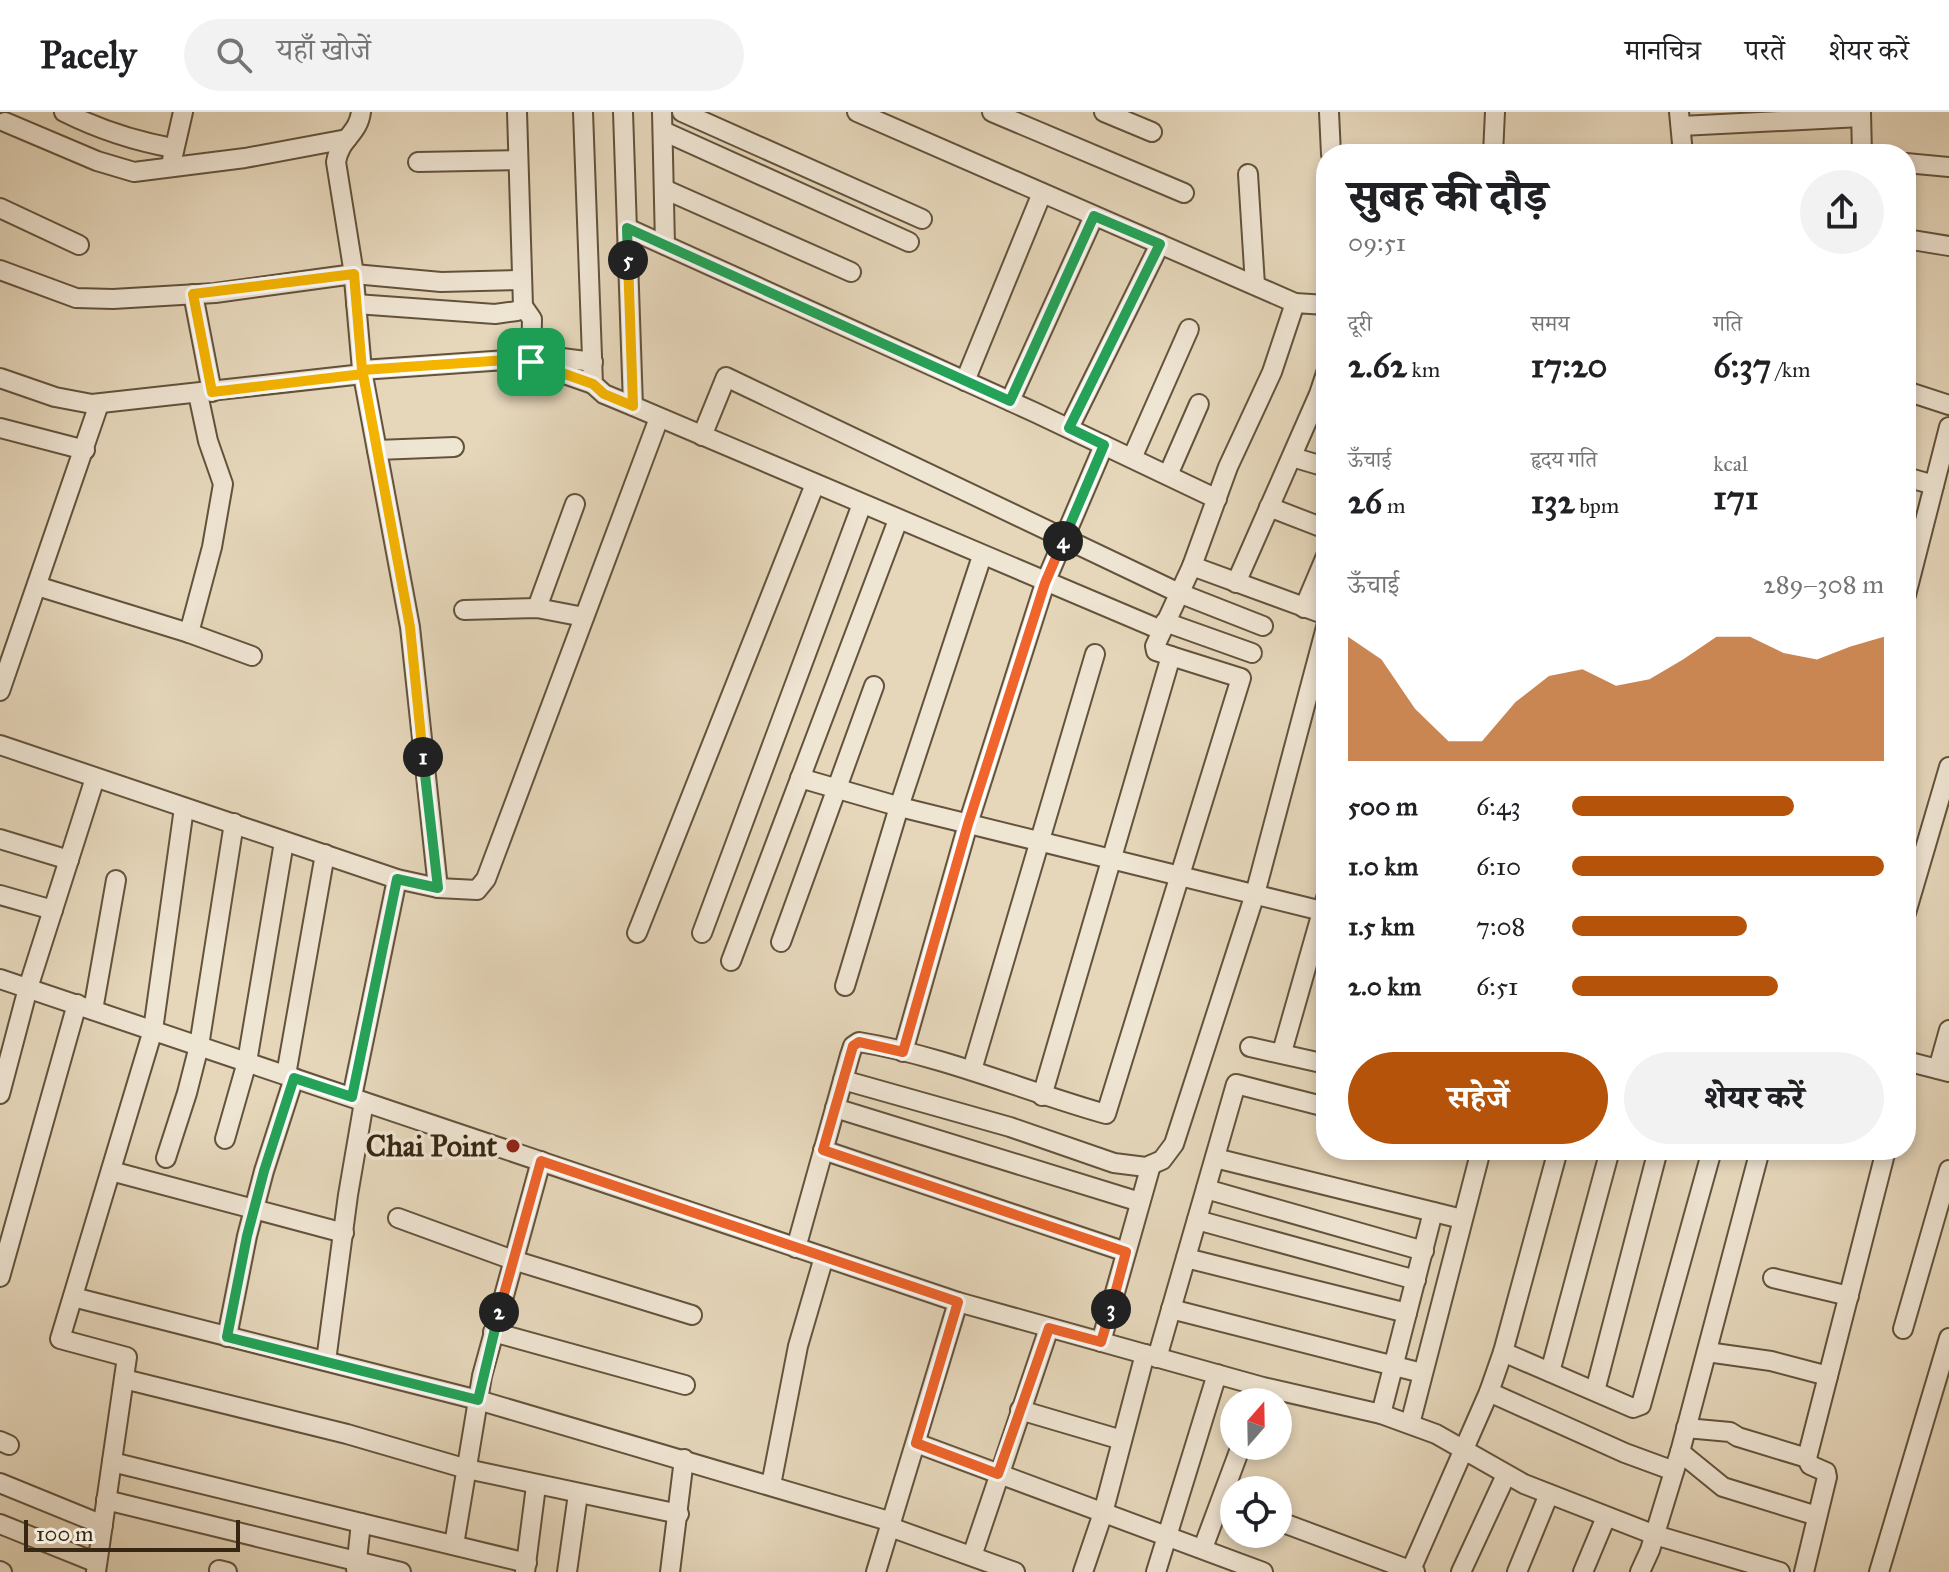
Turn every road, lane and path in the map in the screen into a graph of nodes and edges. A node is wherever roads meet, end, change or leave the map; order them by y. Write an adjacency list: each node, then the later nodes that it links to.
1 (64, 112): 23 (street)
2 (183, 112): 23 (street)
3 (361, 112): 18 (street)
4 (517, 112): 24 (street)
5 (583, 112): 55 (street)
6 (623, 112): 36 (street)
7 (682, 112): 35 (street)
8 (857, 112): 31 (street)
9 (992, 112): 32 (street)
10 (1104, 112): 17 (street)
11 (1329, 112): 19 (street)
12 (1495, 112): 20 (street)
13 (1861, 114): 14 (street); 22 (street)
14 (1680, 119): 21 (street)
15 (662, 122): 30 (street); 38 (street)
16 (5, 123): 28 (street)
17 (1152, 132)
18 (347, 139): 28 (street); 45 (street)
19 (1331, 144)
20 (1493, 144)
21 (1682, 144)
22 (1862, 144)
23 (173, 148): 28 (street)
24 (518, 160): 25 (street); 46 (street)
25 (418, 162)
26 (1916, 164): 27 (street)
27 (1949, 167)
28 (171, 168)
29 (1248, 174): 47 (street)
30 (664, 189): 41 (street); 44 (street)
31 (1042, 193): 34 (street); 58 (street)
32 (1184, 193)
33 (0, 208): 40 (street)
34 (1094, 216): 39 (street); 62 (street)
35 (922, 219)
36 (627, 228): 41 (street); 67 (street)
37 (1916, 241): 42 (street)
38 (909, 242)
39 (1160, 244): 47 (street); 71 (street)
40 (79, 245)
41 (665, 245): 58 (street)
42 (1949, 246)
43 (0, 270): 48 (street)
44 (851, 272)
45 (354, 274): 46 (street); 48 (street); 50 (street)
46 (522, 280): 52 (street)
47 (1255, 285): 49 (street)
48 (193, 294): 60 (street)
49 (1295, 303): 51 (street); 84 (street)
50 (356, 304): 52 (street); 56 (street)
51 (1316, 304)
52 (523, 306): 54 (street)
53 (1189, 329): 78 (street)
54 (531, 358): 55 (street); 56 (street); 59 (street)
55 (593, 362): 59 (street)
56 (362, 372): 60 (street); 76 (street)
57 (0, 378): 64 (street)
58 (965, 381): 62 (street)
59 (593, 384): 67 (street)
60 (205, 393): 64 (street); 107 (street)
61 (1916, 394): 66 (street)
62 (1010, 401): 71 (street)
63 (1316, 402): 77 (street)
64 (99, 404): 75 (street)
65 (1199, 404): 80 (street)
66 (1949, 405)
67 (633, 406): 68 (street)
68 (659, 418): 72 (street); 104 (street)
69 (1949, 427): 83 (street)
70 (0, 428): 75 (street)
71 (1069, 428): 73 (street)
72 (702, 436): 82 (street); 91 (street)
73 (1104, 445): 78 (street); 91 (street)
74 (454, 447): 76 (street)
75 (85, 450): 97 (street)
76 (377, 450): 137 (street)
77 (1292, 457): 79 (street); 87 (street)
78 (1132, 458): 80 (street)
79 (1316, 464)
80 (1168, 475): 84 (street)
81 (1916, 480): 83 (street)
82 (815, 484): 86 (street); 142 (street)
83 (1934, 485): 90 (street)
84 (1217, 499): 93 (street)
85 (575, 504): 100 (street)
86 (862, 504): 88 (street); 143 (street)
87 (1269, 507): 89 (street); 96 (street)
88 (898, 520): 92 (street); 119 (street)
89 (1316, 525)
90 (1916, 537)
91 (1064, 538): 95 (street); 98 (street)
92 (982, 556): 95 (street); 121 (street)
93 (1192, 566): 96 (street); 98 (street)
94 (1316, 580): 101 (street)
95 (1045, 583): 105 (street); 124 (street)
96 (1236, 583): 99 (street)
97 (37, 586): 107 (street); 115 (street)
98 (1179, 593): 105 (street); 106 (street)
99 (1274, 598): 101 (street); 106 (street)
100 (537, 608): 102 (street); 104 (street)
101 (1304, 608): 103 (street)
102 (464, 610)
103 (1316, 612)
104 (584, 617): 137 (street)
105 (1163, 626): 108 (street); 111 (street)
106 (1263, 626): 108 (street)
107 (189, 633): 110 (street)
108 (1252, 653): 113 (street)
109 (1095, 654): 127 (street)
110 (252, 656)
111 (1171, 656): 113 (street); 132 (street)
112 (1316, 665): 138 (street)
113 (1241, 678): 133 (street)
114 (874, 686): 120 (street)
115 (0, 691)
116 (0, 745): 118 (street)
117 (1949, 767): 129 (street)
118 (95, 778): 122 (street); 131 (street)
119 (800, 778): 120 (street); 146 (street)
120 (836, 791): 121 (street); 145 (street)
121 (899, 807): 124 (street); 148 (street)
122 (184, 808): 123 (street); 151 (street)
123 (234, 823): 126 (street); 153 (street)
124 (968, 824): 127 (street); 155 (street)
125 (0, 839): 131 (street)
126 (284, 842): 130 (street); 158 (street)
127 (1040, 842): 132 (street); 160 (street)
128 (1916, 845): 129 (street)
129 (1925, 847): 134 (street)
130 (325, 854): 135 (street); 162 (street)
131 (69, 860): 141 (street)
132 (1114, 860): 133 (street); 165 (street)
133 (1181, 877): 138 (street); 165 (street)
134 (1916, 878)
135 (397, 879): 137 (street); 166 (street)
136 (116, 880): 150 (street)
137 (438, 888)
138 (1255, 894): 140 (street); 181 (street)
139 (0, 895): 141 (street)
140 (1316, 905)
141 (53, 910): 149 (street)
142 (637, 933)
143 (702, 933)
144 (1316, 937): 156 (street)
145 (781, 942)
146 (731, 961)
147 (0, 979): 149 (street)
148 (845, 986)
149 (28, 988): 150 (street); 164 (street)
150 (85, 1007): 151 (street); 198 (street)
151 (153, 1030): 153 (street); 183 (street)
152 (1949, 1030): 161 (street)
153 (199, 1046): 158 (street); 171 (street)
154 (1250, 1047): 156 (street)
155 (903, 1052): 160 (street); 163 (street)
156 (1282, 1052): 157 (street)
157 (1316, 1061)
158 (247, 1062): 162 (street); 169 (street)
159 (1916, 1065): 161 (street)
160 (972, 1070): 165 (street)
161 (1943, 1071)
162 (290, 1076): 166 (street); 186 (street)
163 (843, 1080): 168 (street); 181 (street)
164 (0, 1094)
165 (1042, 1096)
166 (358, 1100): 180 (street); 191 (street)
167 (1316, 1104): 172 (street)
168 (835, 1108): 170 (street); 185 (street)
169 (225, 1139)
170 (823, 1150): 192 (street); 194 (street)
171 (166, 1158)
172 (1215, 1158): 184 (street); 187 (street)
173 (1478, 1160): 189 (street)
174 (1555, 1160): 213 (street)
175 (1607, 1160): 218 (street)
176 (1655, 1160): 225 (street)
177 (1709, 1160): 225 (street)
178 (1757, 1160): 214 (street)
179 (1883, 1160): 201 (street)
180 (541, 1161): 192 (street); 197 (street)
181 (1151, 1165): 185 (street)
182 (1949, 1170): 208 (street)
183 (111, 1171): 186 (street); 202 (street)
184 (1206, 1189): 190 (street); 193 (street)
185 (1140, 1202): 194 (street)
186 (254, 1208): 191 (street); 210 (street)
187 (1433, 1212): 189 (street); 193 (street)
188 (398, 1218): 197 (street)
189 (1462, 1219): 219 (street)
190 (1197, 1220): 196 (street); 200 (street)
191 (344, 1233): 216 (street)
192 (796, 1248): 195 (street)
193 (1424, 1251): 200 (street)
194 (1126, 1252): 212 (street)
195 (824, 1257): 203 (street); 245 (street)
196 (1186, 1258): 204 (street); 205 (street)
197 (513, 1260): 206 (street); 209 (street)
198 (0, 1277)
199 (1773, 1278): 201 (street)
200 (1416, 1280): 205 (street)
201 (1849, 1296): 221 (street)
202 (73, 1297): 210 (street); 222 (street)
203 (958, 1302): 207 (street); 234 (street)
204 (1171, 1309): 215 (street); 217 (street)
205 (1407, 1313): 217 (street)
206 (692, 1315)
207 (1049, 1328): 212 (street); 229 (street)
208 (1903, 1329)
209 (493, 1332): 223 (street); 227 (street)
210 (227, 1337): 216 (street)
211 (1949, 1338): 283 (street)
212 (1101, 1342): 215 (street)
213 (1503, 1352): 218 (street); 226 (street)
214 (1707, 1352): 221 (street); 232 (street)
215 (1151, 1356): 220 (street); 233 (street)
216 (326, 1361): 227 (street)
217 (1394, 1366): 219 (street); 230 (street)
218 (1550, 1372): 225 (street)
219 (1422, 1373): 231 (street)
220 (1217, 1374): 224 (street); 261 (street)
221 (1828, 1376): 237 (street)
222 (124, 1379): 239 (street); 240 (street)
223 (685, 1385)
224 (1246, 1388)
225 (1595, 1391)
226 (1489, 1392): 235 (street); 241 (street)
227 (478, 1400): 238 (street); 240 (street)
228 (1292, 1400): 230 (street)
229 (1020, 1410): 233 (street); 242 (street)
230 (1381, 1414): 231 (street)
231 (1410, 1424): 235 (street)
232 (1686, 1428): 236 (street); 237 (street)
233 (1122, 1440): 250 (street)
234 (916, 1443): 242 (street); 257 (street)
235 (1464, 1450): 243 (street); 268 (street)
236 (1680, 1452): 241 (street); 252 (street)
237 (1807, 1458): 252 (street)
238 (684, 1459): 245 (street); 251 (street)
239 (112, 1462): 249 (street); 255 (street)
240 (467, 1469): 246 (street); 262 (street)
241 (1674, 1471): 260 (street)
242 (998, 1474): 250 (street); 264 (street)
243 (1506, 1475): 248 (street); 277 (street)
244 (0, 1483): 258 (street)
245 (771, 1485): 257 (street)
246 (536, 1486): 247 (street); 267 (street)
247 (578, 1494): 251 (street); 270 (street)
248 (1549, 1494): 254 (street); 278 (street)
249 (106, 1500): 258 (street); 265 (street)
250 (1103, 1513): 261 (street); 274 (street)
251 (679, 1514): 271 (street)
252 (1817, 1516): 282 (street)
253 (1220, 1517): 263 (street)
254 (1606, 1517): 260 (street); 279 (street)
255 (361, 1523): 262 (street); 265 (street)
256 (0, 1524): 266 (street)
257 (891, 1524): 264 (street); 272 (street)
258 (103, 1525): 266 (street)
259 (1292, 1526): 268 (street)
260 (1655, 1535): 280 (street); 281 (street)
261 (1167, 1536): 263 (street); 275 (street)
262 (454, 1545): 267 (street)
263 (1203, 1548): 276 (street)
264 (972, 1556): 273 (street)
265 (356, 1566): 269 (street)
266 (97, 1567)
267 (526, 1568)
268 (1412, 1571)
269 (401, 1572)
270 (567, 1572)
271 (670, 1572)
272 (876, 1572)
273 (1015, 1572)
274 (1083, 1572)
275 (1156, 1572)
276 (1263, 1572)
277 (1461, 1572)
278 (1517, 1572)
279 (1583, 1572)
280 (1640, 1572)
281 (1780, 1572)
282 (1804, 1572)
283 (1879, 1572)

